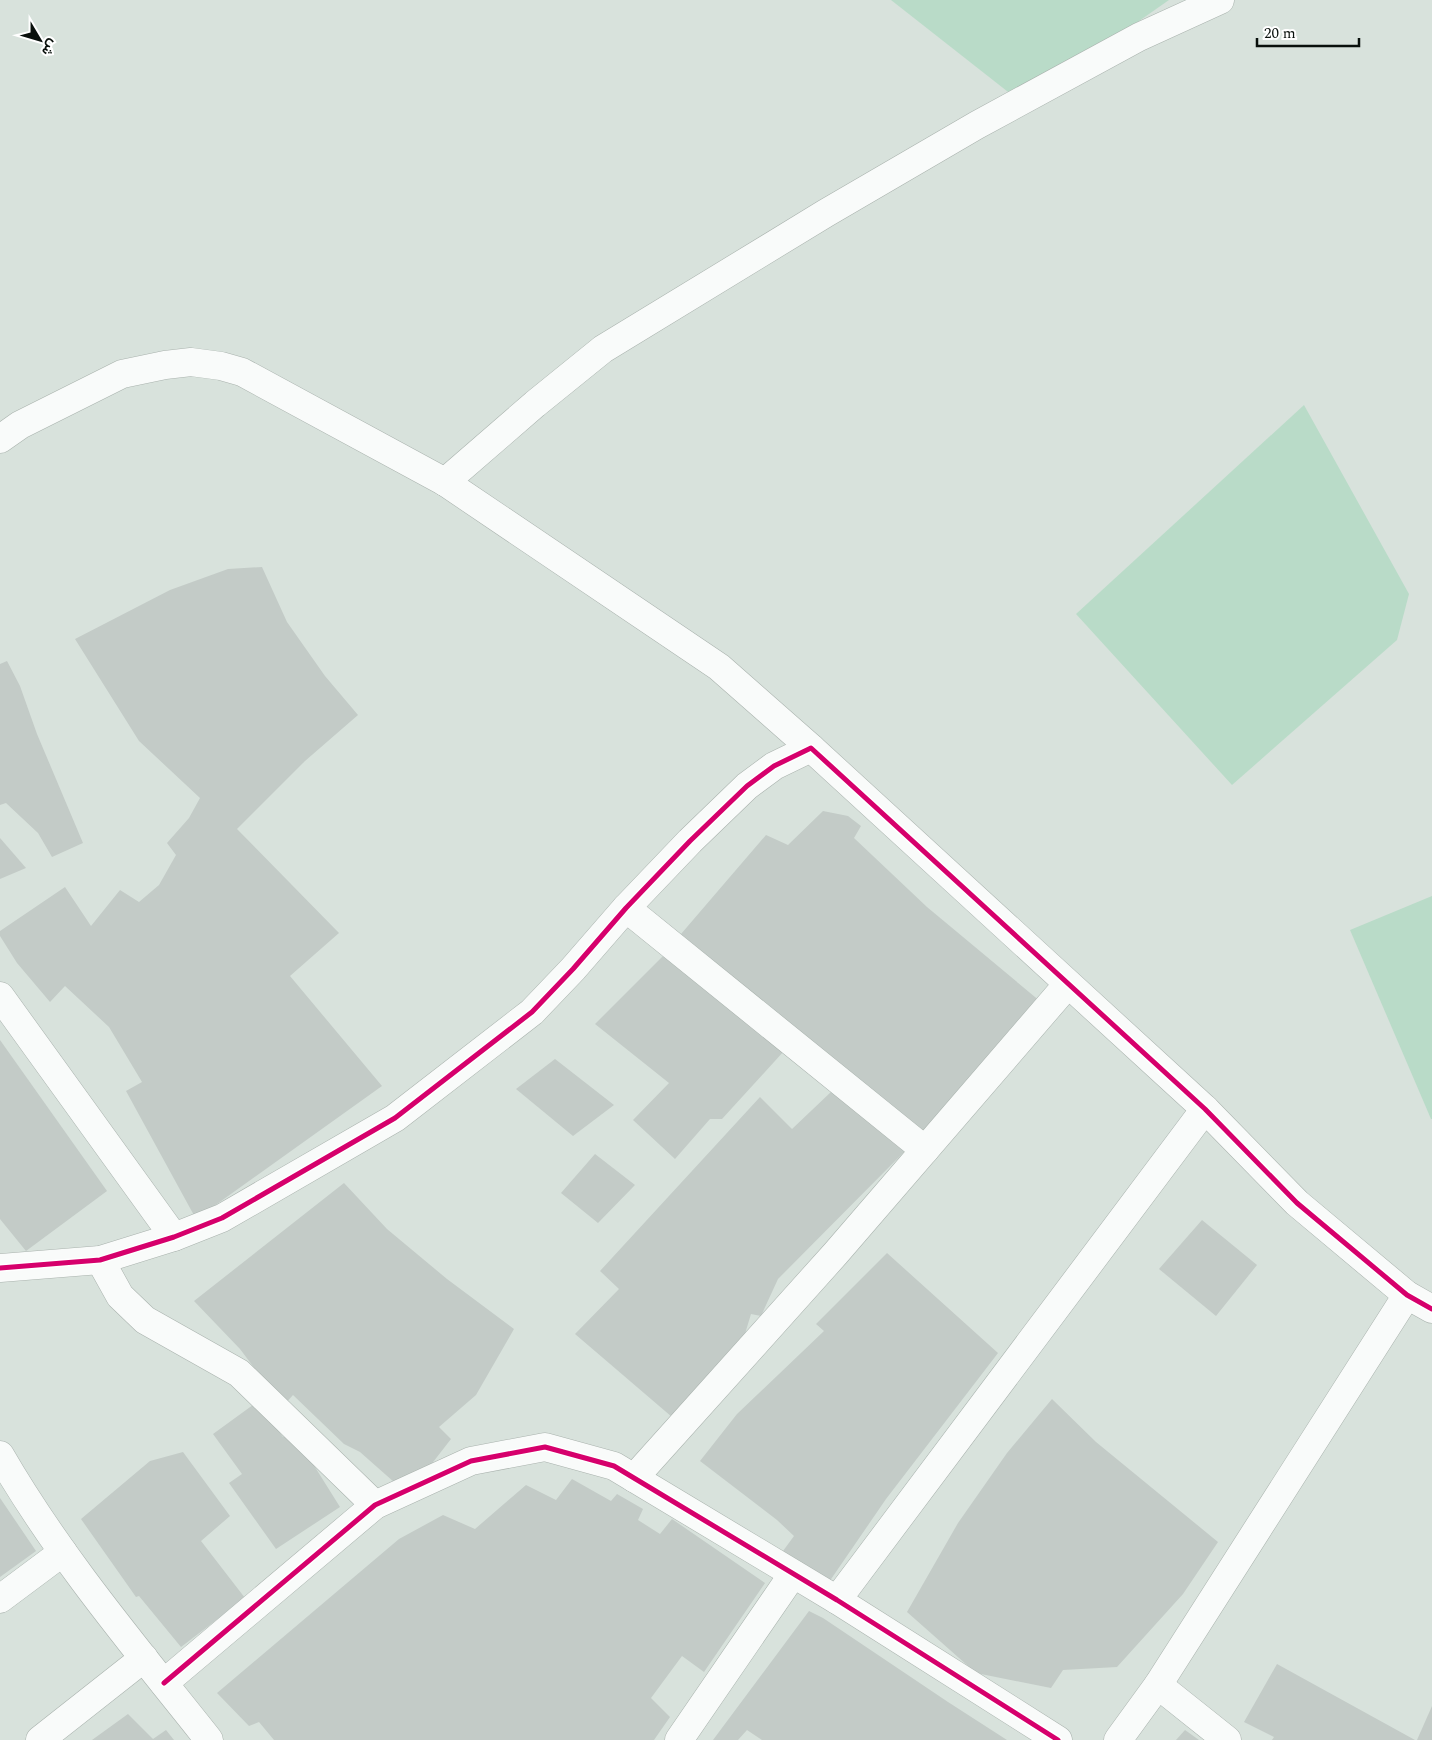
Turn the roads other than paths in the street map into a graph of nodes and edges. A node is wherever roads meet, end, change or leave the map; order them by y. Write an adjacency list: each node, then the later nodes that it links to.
1 (1220, 0): 3 (street)
2 (0, 439): 3 (street)
3 (445, 482): 4 (street)
4 (811, 748): 5 (street); 6 (street)
5 (626, 908): 9 (street); 10 (street)
6 (1068, 984): 8 (street); 9 (street)
7 (0, 996): 10 (street)
8 (1204, 1109): 13 (street); 21 (street)
9 (925, 1150): 16 (street)
10 (174, 1237): 11 (street)
11 (100, 1260): 12 (street); 17 (street)
12 (0, 1268)
13 (1407, 1295): 14 (street); 24 (street)
14 (1432, 1309)
15 (0, 1455): 18 (street)
16 (634, 1478): 17 (street); 19 (street)
17 (375, 1505): 23 (street)
18 (63, 1552): 20 (street); 22 (street)
19 (793, 1574): 21 (street); 27 (street)
20 (0, 1600)
21 (837, 1600): 28 (street)
22 (144, 1658): 23 (street); 25 (street)
23 (164, 1683): 26 (street)
24 (1158, 1685): 29 (street); 30 (street)
25 (40, 1740)
26 (209, 1740)
27 (678, 1740)
28 (1058, 1740)
29 (1118, 1740)
30 (1227, 1740)

